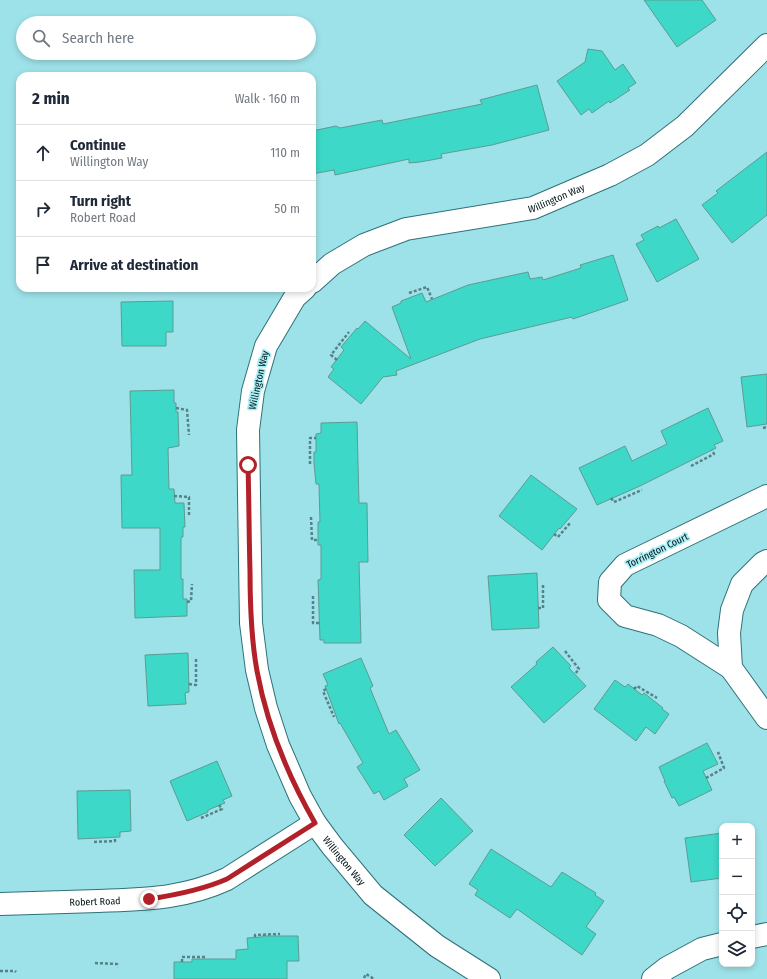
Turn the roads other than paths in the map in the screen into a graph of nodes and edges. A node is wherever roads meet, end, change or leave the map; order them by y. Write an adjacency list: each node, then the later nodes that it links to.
1 (767, 45): 2 (street, Willington Way)
2 (316, 278)
3 (293, 292): 8 (street, Willington Way)
4 (767, 496): 6 (street, Torrington Court)
5 (767, 561): 6 (street)
6 (731, 668): 7 (street, Torrington Court)
7 (767, 718)
8 (315, 823): 9 (street, Robert Road); 13 (street, Willington Way)
9 (0, 904)
10 (767, 934): 11 (street)
11 (755, 936)
12 (719, 945): 14 (street)
13 (489, 979)
14 (653, 979)

